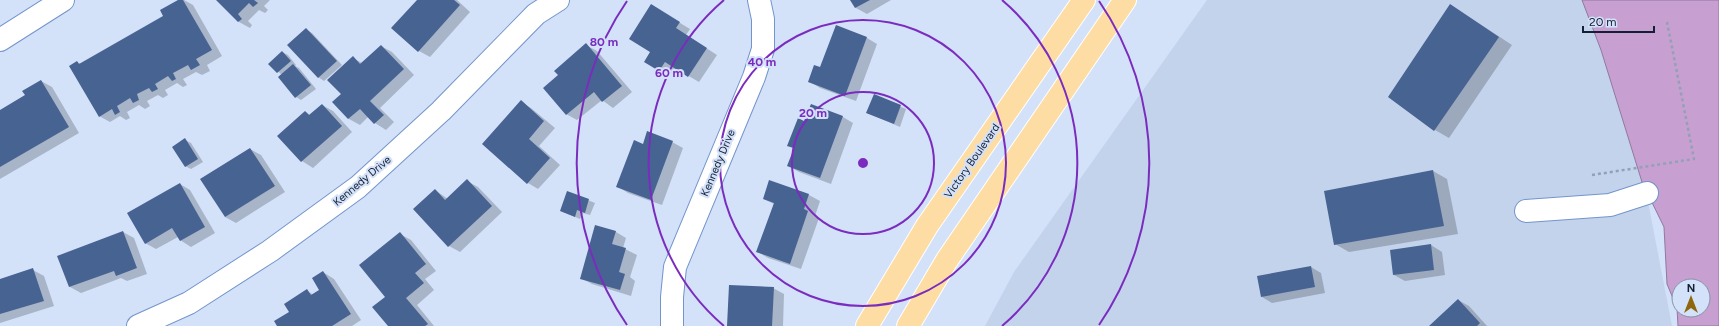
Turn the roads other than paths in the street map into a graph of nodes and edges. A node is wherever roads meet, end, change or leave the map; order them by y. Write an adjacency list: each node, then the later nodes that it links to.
1 (63, 0): 6 (street)
2 (558, 0): 9 (street, Kennedy Drive)
3 (759, 0): 10 (street, Kennedy Drive)
4 (1084, 0): 11 (main road, Victory Boulevard)
5 (1125, 0): 12 (main road)
6 (0, 40)
7 (1647, 193): 8 (street)
8 (1526, 211)
9 (138, 326)
10 (672, 326)
11 (867, 326)
12 (908, 326)

